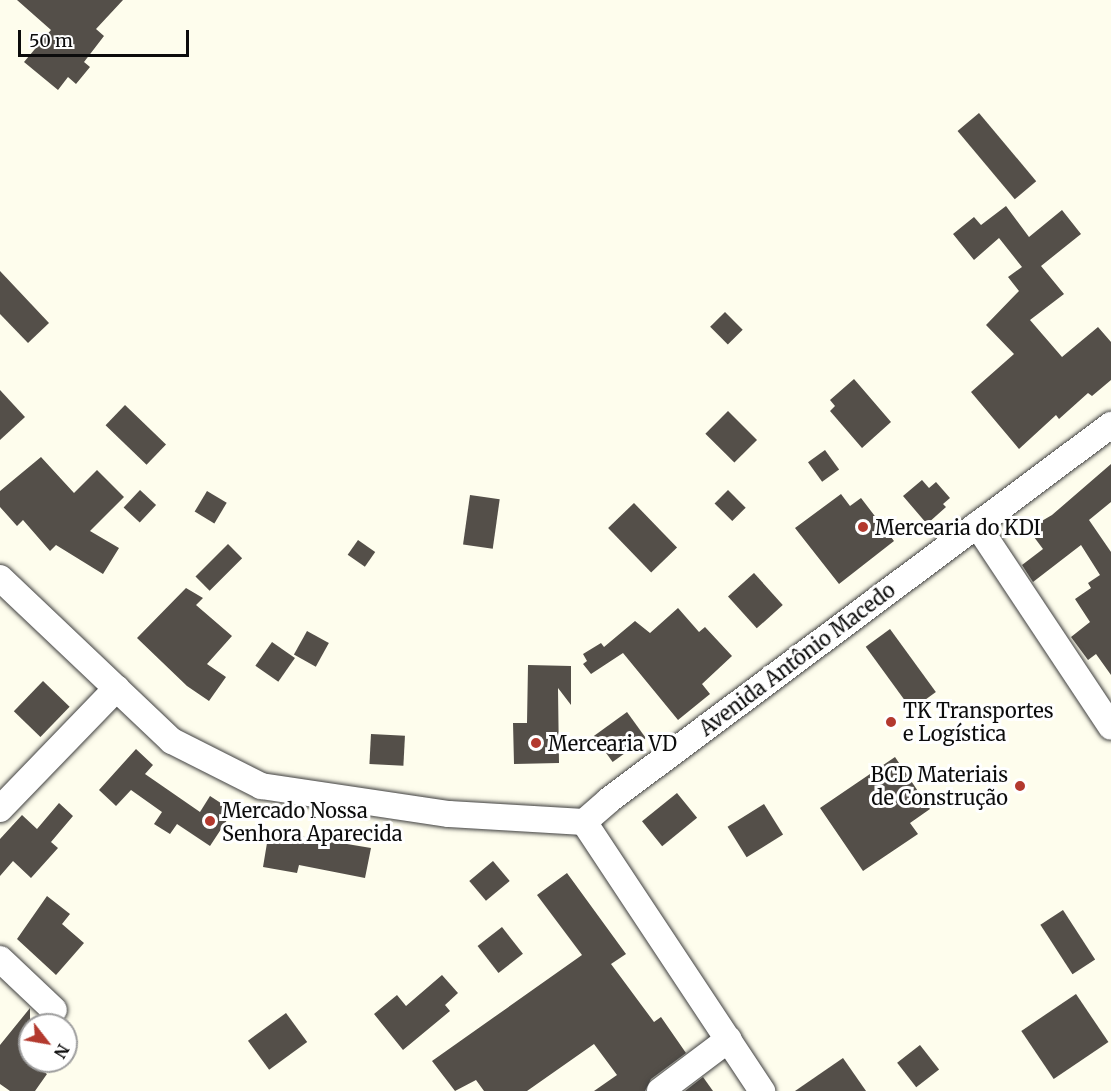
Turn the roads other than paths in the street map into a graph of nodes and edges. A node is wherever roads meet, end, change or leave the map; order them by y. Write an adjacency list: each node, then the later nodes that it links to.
1 (1111, 425): 2 (street, Avenida Antônio Macedo)
2 (977, 525): 5 (street); 7 (street, Avenida Antônio Macedo)
3 (0, 578): 4 (street)
4 (117, 688): 6 (street); 7 (street)
5 (1111, 728)
6 (0, 809)
7 (584, 822): 10 (street)
8 (0, 958): 9 (street)
9 (54, 1010)
10 (729, 1040): 11 (street); 12 (street)
11 (660, 1091)
12 (762, 1091)

